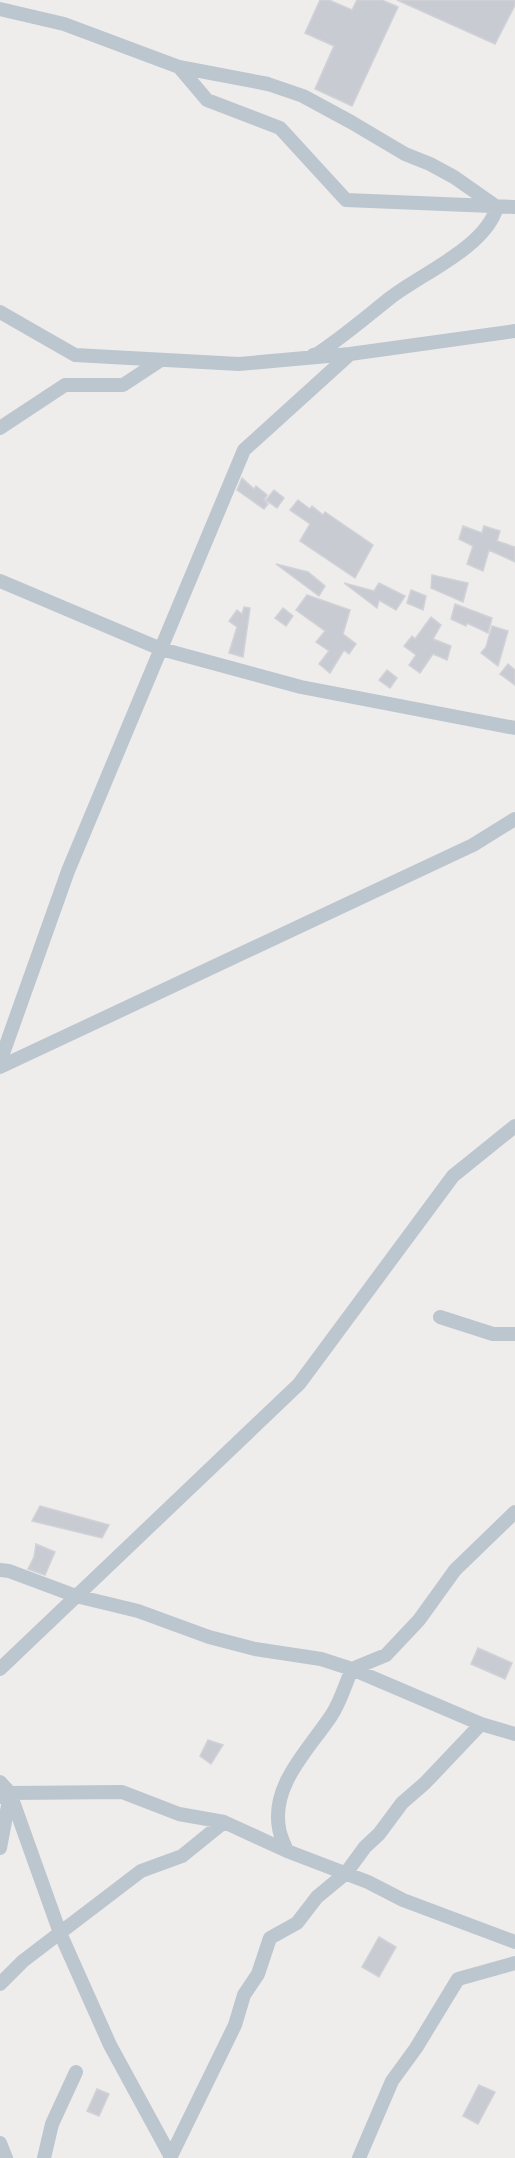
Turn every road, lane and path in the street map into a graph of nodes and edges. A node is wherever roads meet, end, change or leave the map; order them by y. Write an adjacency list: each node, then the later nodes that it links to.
1 (0, 9): 2 (street)
2 (179, 67): 3 (street); 3 (street)
3 (497, 207): 4 (street); 5 (street); 9 (street)
4 (515, 207)
5 (515, 215)
6 (0, 312): 10 (street)
7 (515, 332): 8 (street)
8 (350, 354): 9 (street); 13 (street)
9 (299, 358): 10 (street)
10 (161, 360): 11 (street)
11 (0, 428)
12 (0, 582): 13 (street)
13 (161, 649): 14 (street); 16 (street)
14 (515, 728)
15 (515, 819): 16 (street)
16 (0, 1065)
17 (515, 1126): 22 (street)
18 (440, 1317): 19 (street)
19 (515, 1334)
20 (515, 1512): 23 (street)
21 (0, 1570): 22 (street)
22 (76, 1596): 23 (street); 24 (street)
23 (352, 1669): 25 (street); 31 (street)
24 (0, 1670)
25 (481, 1724): 26 (street); 32 (street)
26 (515, 1734)
27 (0, 1782): 28 (street)
28 (5, 1795): 29 (street); 30 (street); 33 (street)
29 (224, 1822): 31 (street); 33 (street)
30 (0, 1848)
31 (286, 1851): 32 (street)
32 (346, 1874): 34 (street); 41 (street)
33 (60, 1933): 36 (street); 41 (street)
34 (515, 1942)
35 (515, 1963): 42 (street)
36 (0, 1984)
37 (76, 2072): 40 (street)
38 (0, 2144): 39 (street)
39 (6, 2158)
40 (44, 2158)
41 (171, 2158)
42 (359, 2158)

